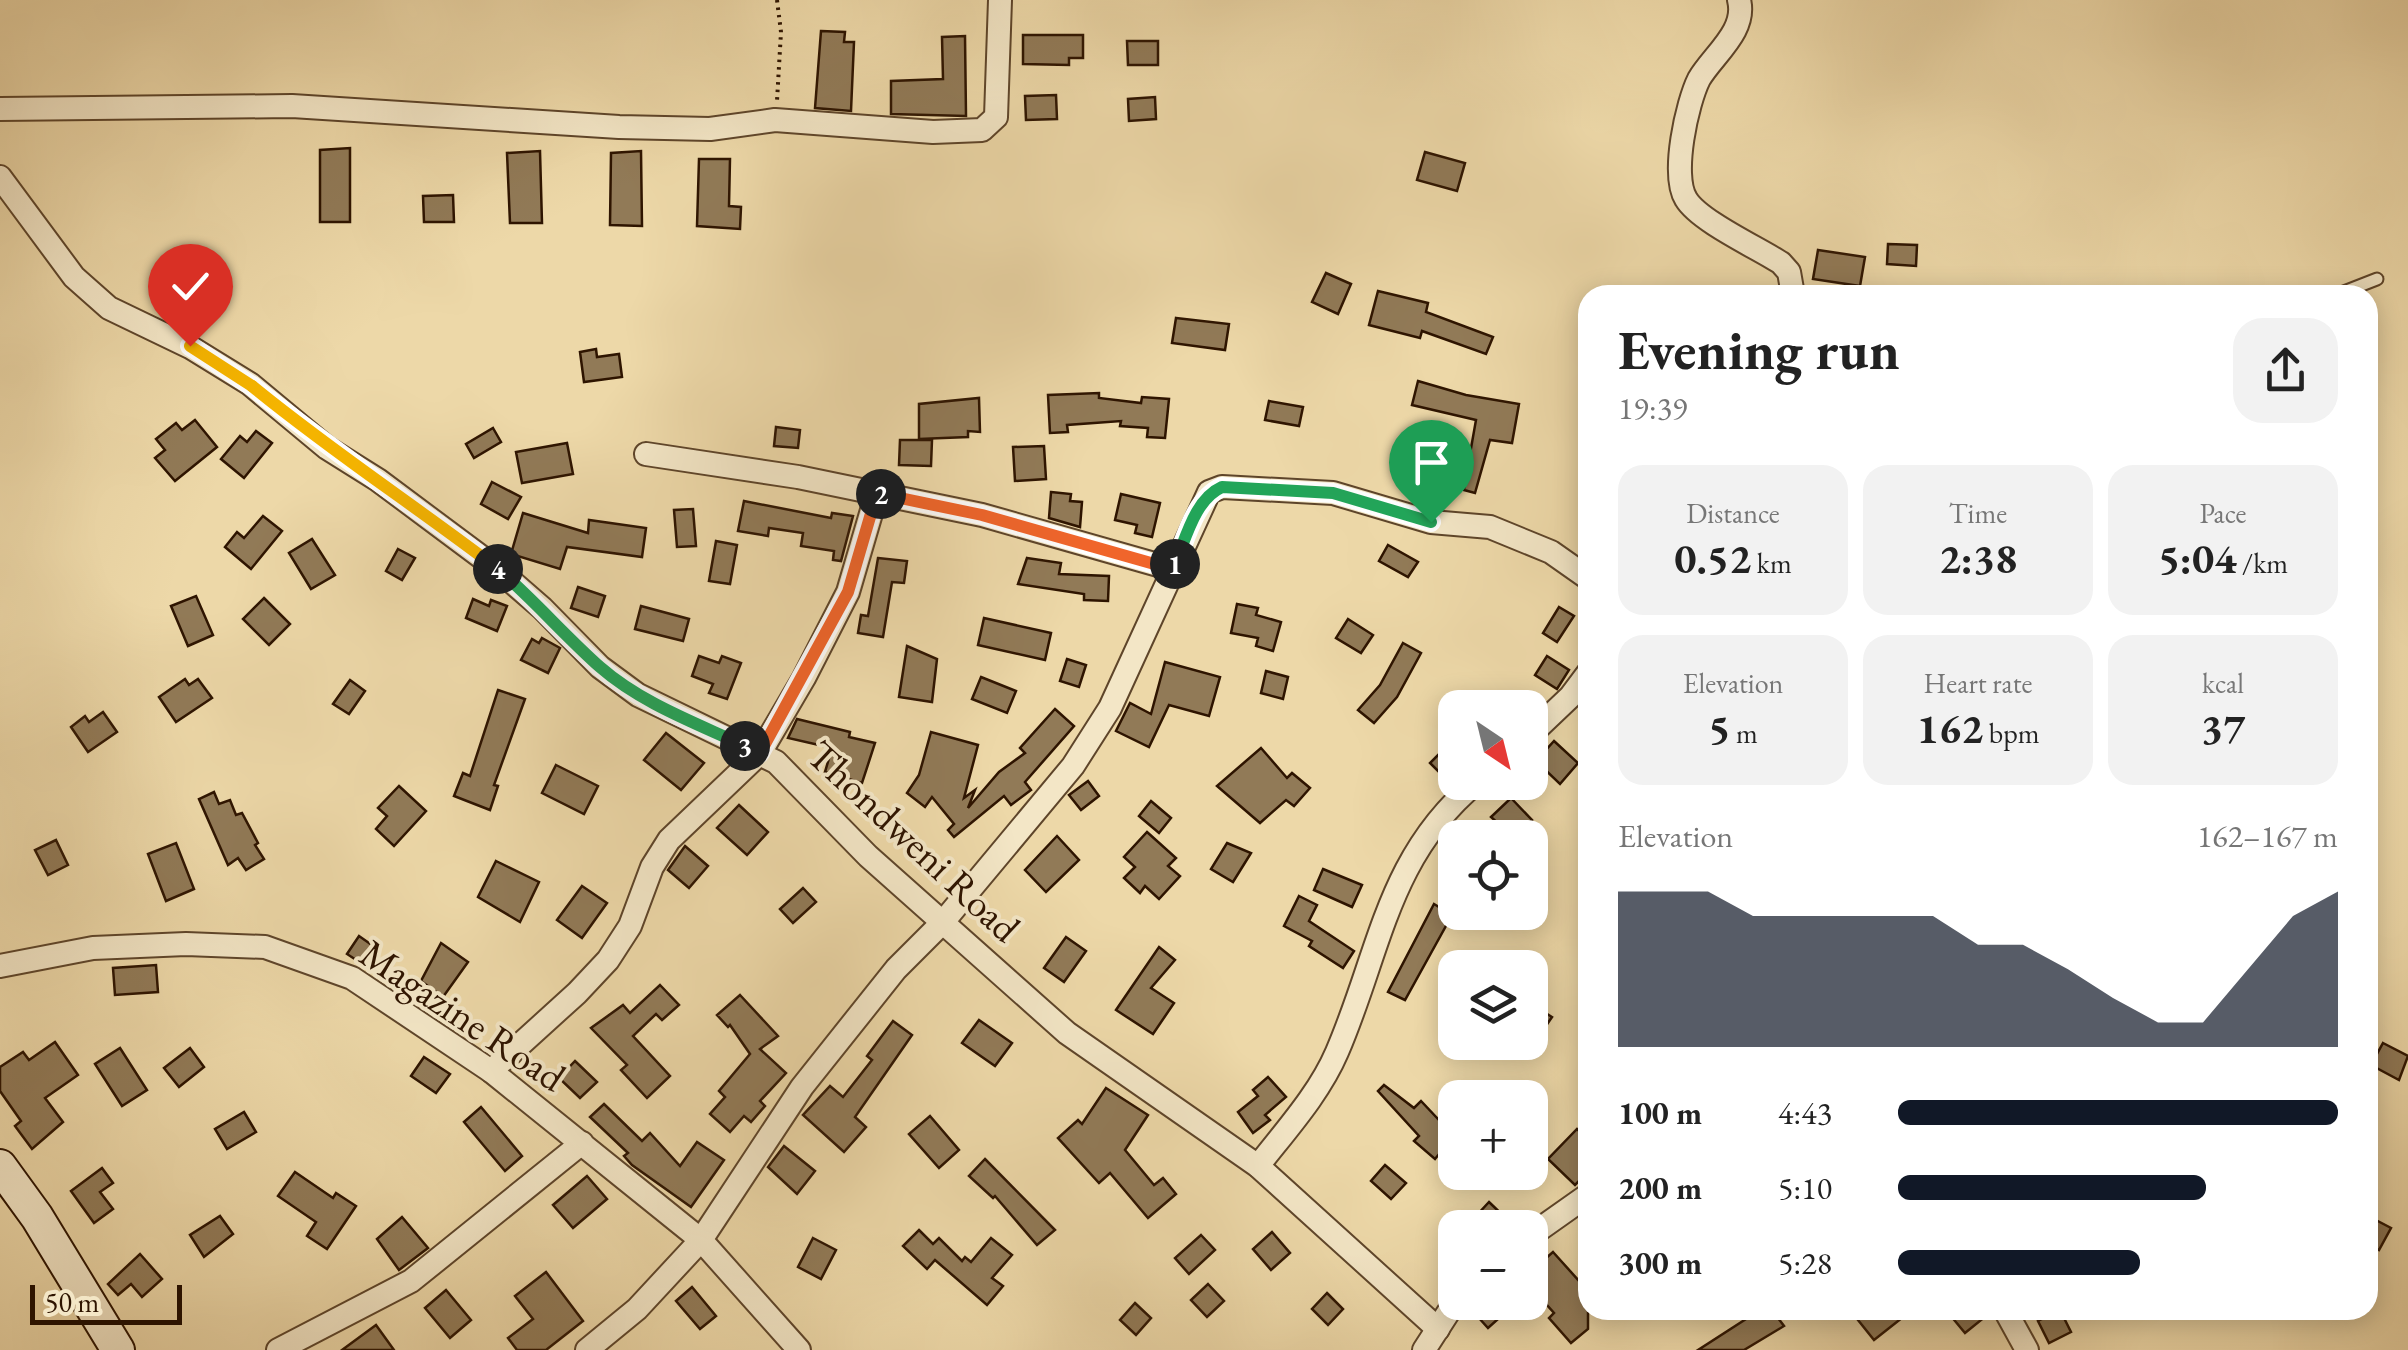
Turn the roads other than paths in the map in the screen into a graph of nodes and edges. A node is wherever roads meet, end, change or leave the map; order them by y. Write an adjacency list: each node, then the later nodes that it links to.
1 (1000, 0): 3 (street)
2 (1739, 0): 6 (street)
3 (0, 109)
4 (0, 177): 14 (street, Thondweni Road)
5 (2377, 279): 7 (lane)
6 (1791, 285)
7 (2362, 285)
8 (646, 454): 9 (street)
9 (877, 493): 10 (street); 14 (street)
10 (1172, 569): 11 (street); 16 (street)
11 (1578, 571)
12 (1578, 686): 13 (street)
13 (1548, 718)
14 (760, 753): 16 (street, Thondweni Road); 18 (street)
15 (1460, 800): 21 (street)
16 (943, 922): 21 (street, Thondweni Road); 24 (street)
17 (0, 966): 18 (street, Magazine Road)
18 (491, 1071): 19 (street, Magazine Road)
19 (582, 1143): 24 (street, Magazine Road); 29 (street)
20 (0, 1166): 28 (street)
21 (1258, 1166): 27 (street, Thondweni Road)
22 (1578, 1202): 23 (street)
23 (1548, 1223)
24 (701, 1240): 30 (street); 31 (street, Magazine Road)
25 (1444, 1320): 27 (street)
26 (2010, 1320): 33 (street)
27 (1438, 1329): 32 (street)
28 (118, 1350)
29 (278, 1350)
30 (587, 1350)
31 (799, 1350)
32 (1424, 1350)
33 (2027, 1350)

